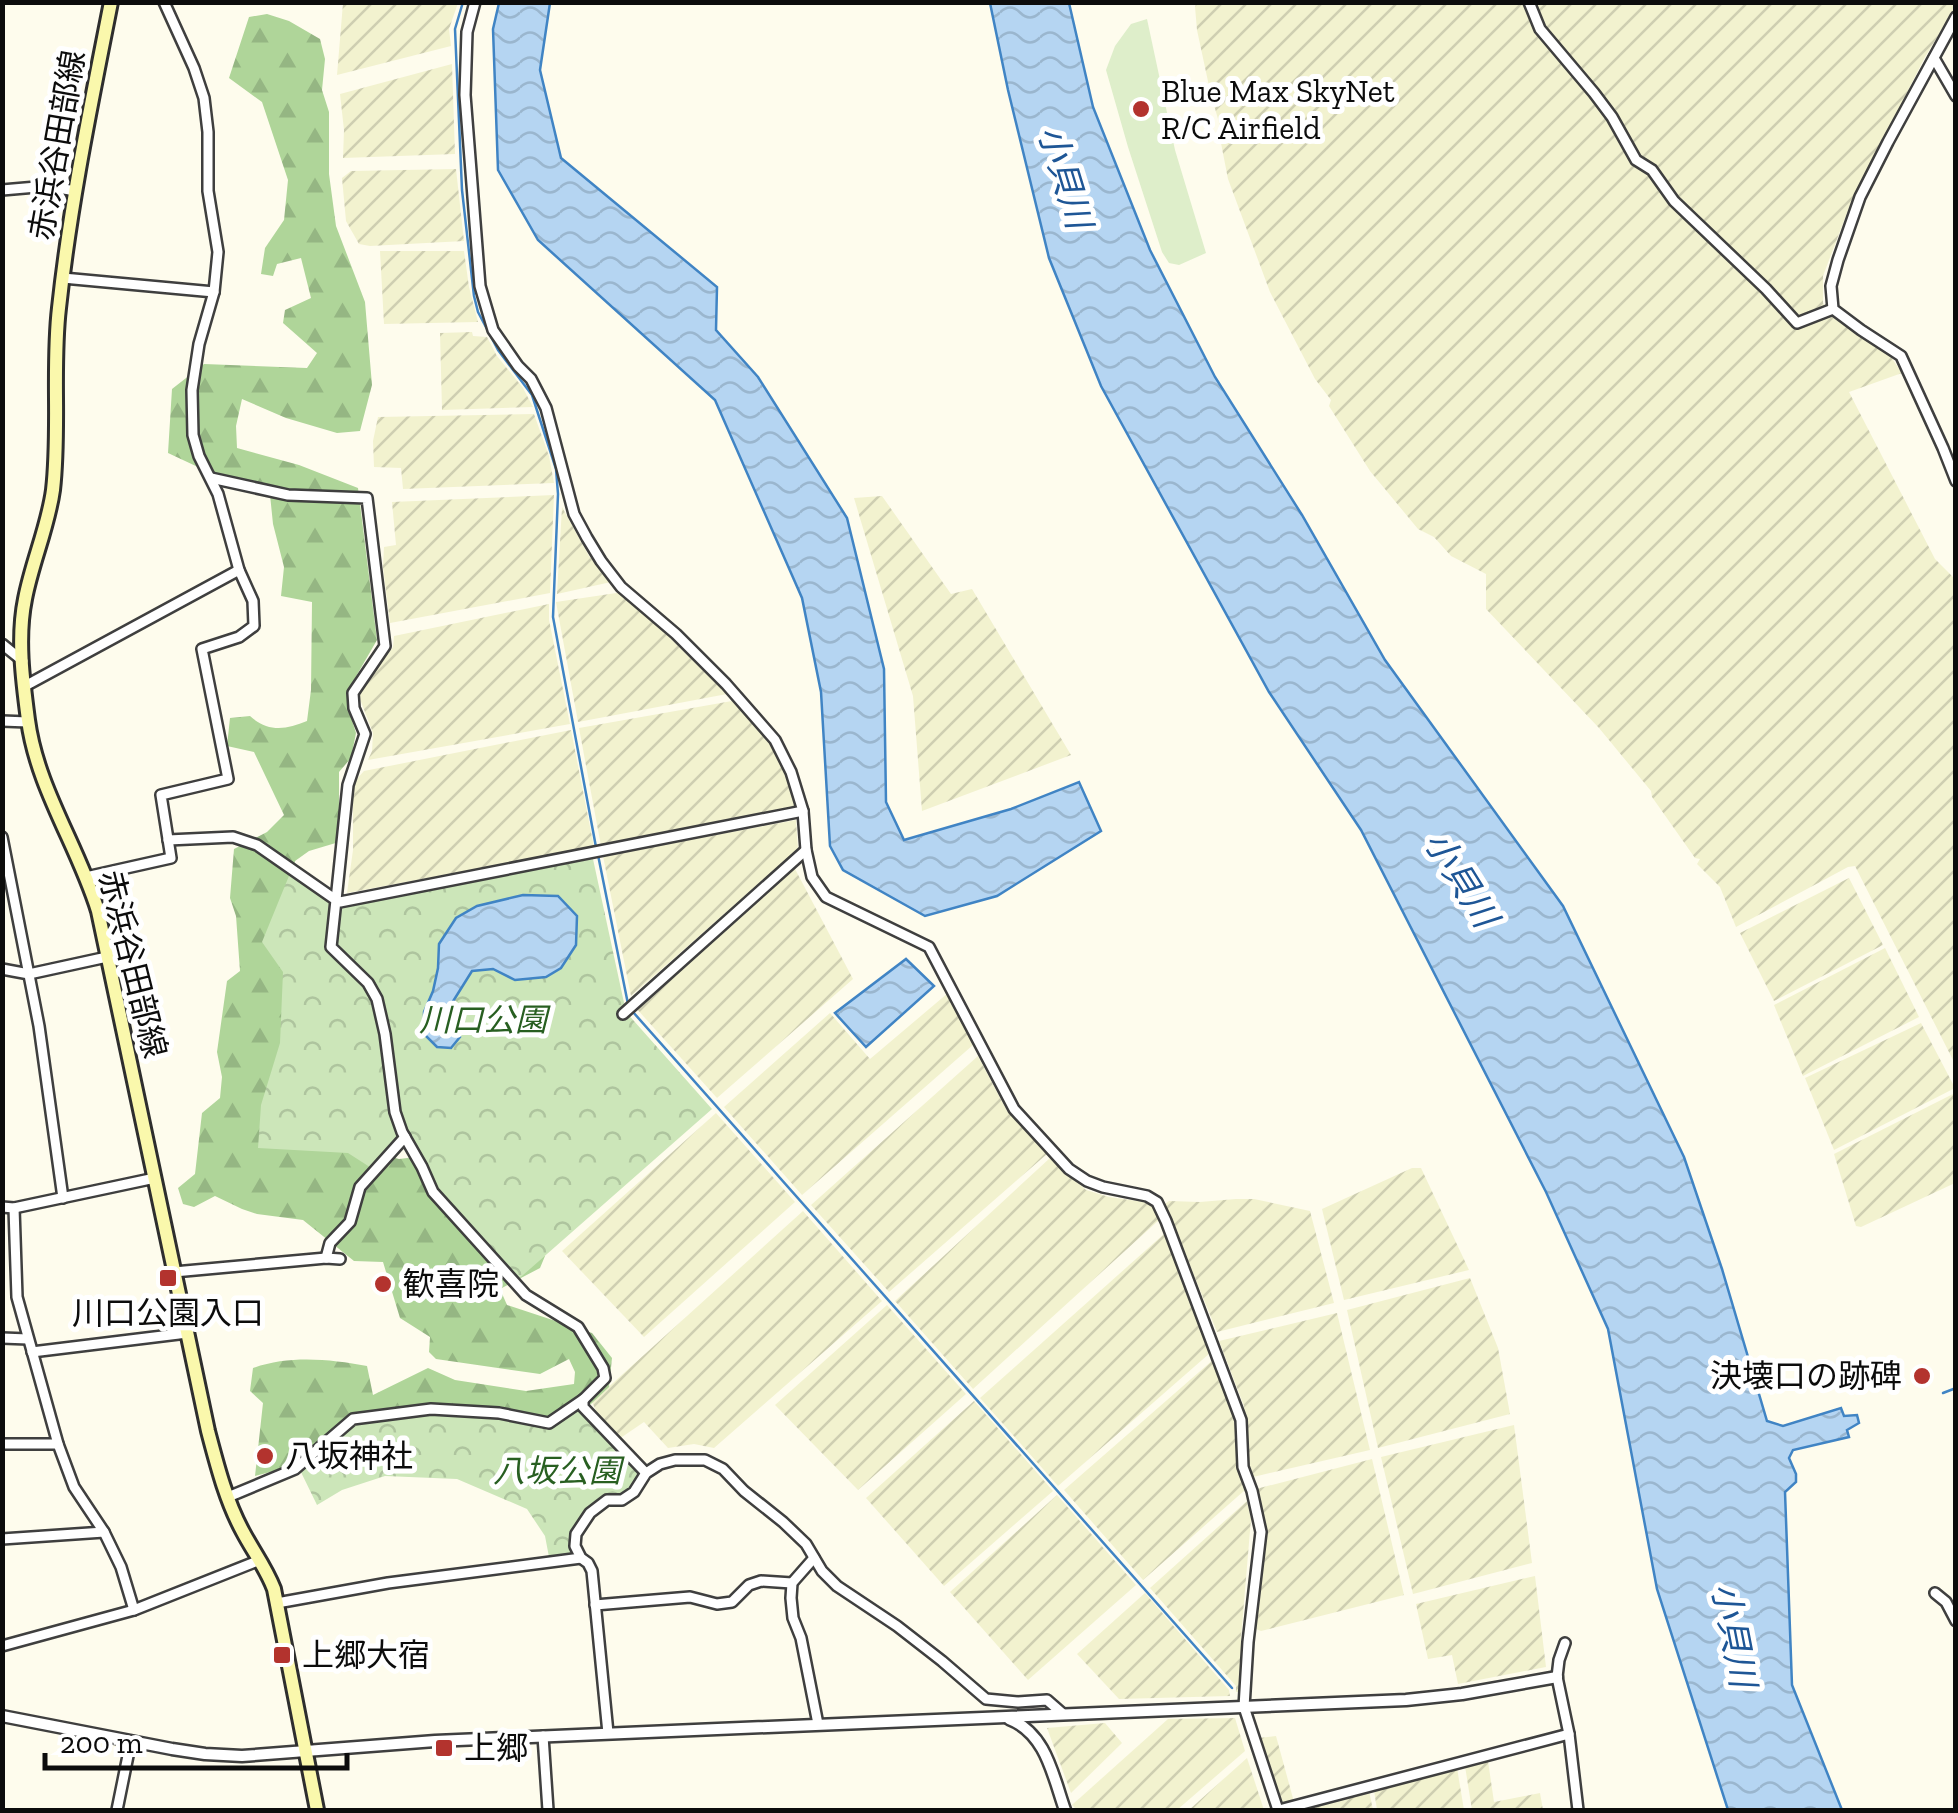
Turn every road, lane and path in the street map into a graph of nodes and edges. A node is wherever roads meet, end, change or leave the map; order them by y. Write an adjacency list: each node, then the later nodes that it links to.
1 (111, 2): 9 (main road, 赤浜谷田部線)
2 (164, 2): 11 (street)
3 (476, 2): 21 (street)
4 (1530, 2): 12 (street)
5 (1956, 17): 6 (street)
6 (1934, 58): 7 (street); 12 (street)
7 (1956, 96)
8 (2, 190): 9 (street)
9 (75, 191): 10 (main road, 赤浜谷田部線)
10 (62, 278): 11 (street); 17 (main road, 赤浜谷田部線)
11 (214, 292): 13 (street)
12 (1833, 308): 14 (street)
13 (212, 478): 15 (street); 26 (street)
14 (1956, 481)
15 (238, 570): 18 (street); 23 (street)
16 (2, 644): 17 (street)
17 (23, 662): 18 (main road, 赤浜谷田部線)
18 (25, 686): 20 (main road, 赤浜谷田部線)
19 (2, 720): 20 (street)
20 (28, 722): 25 (main road, 赤浜谷田部線)
21 (803, 812): 24 (street); 26 (street)
22 (2, 838): 29 (street)
23 (168, 840): 25 (street); 26 (street)
24 (806, 850): 30 (street); 64 (street)
25 (86, 877): 27 (main road, 赤浜谷田部線)
26 (336, 900): 31 (street)
27 (107, 957): 29 (street); 32 (main road, 赤浜谷田部線)
28 (2, 969): 29 (street)
29 (29, 974): 34 (street)
30 (622, 1014)
31 (406, 1137): 36 (street); 45 (street)
32 (155, 1178): 34 (street); 38 (main road, 赤浜谷田部線)
33 (2, 1198): 35 (street)
34 (63, 1198): 35 (street)
35 (7, 1207): 40 (street)
36 (326, 1258): 37 (street); 38 (street)
37 (340, 1259)
38 (174, 1272): 41 (main road, 赤浜谷田部線)
39 (2, 1274): 40 (street)
40 (16, 1275): 43 (street)
41 (187, 1333): 44 (street); 49 (main road, 赤浜谷田部線)
42 (2, 1338): 43 (street)
43 (28, 1339): 44 (street)
44 (32, 1352): 47 (street)
45 (584, 1399): 48 (street); 49 (street)
46 (2, 1444): 47 (street)
47 (58, 1444): 50 (street)
48 (646, 1472): 52 (street); 53 (street)
49 (228, 1497): 54 (main road, 赤浜谷田部線)
50 (104, 1532): 51 (street); 59 (street)
51 (2, 1540)
52 (580, 1558): 57 (street); 58 (street)
53 (814, 1558): 55 (street); 65 (street)
54 (260, 1560): 57 (main road, 赤浜谷田部線); 59 (street)
55 (792, 1583): 58 (street); 68 (street)
56 (1936, 1594): 60 (street)
57 (277, 1603): 73 (main road, 赤浜谷田部線)
58 (595, 1605): 69 (street)
59 (134, 1610): 62 (street)
60 (1956, 1621)
61 (1566, 1643): 63 (street)
62 (2, 1646)
63 (1557, 1677): 64 (street); 70 (street)
64 (1244, 1706): 65 (street); 78 (street)
65 (1062, 1714): 67 (street)
66 (2, 1716): 72 (street)
67 (1003, 1717): 68 (street); 77 (street)
68 (818, 1724): 69 (street)
69 (608, 1734): 71 (street)
70 (1569, 1734): 78 (street); 79 (street)
71 (543, 1736): 73 (street); 76 (street)
72 (132, 1741): 73 (street); 74 (street)
73 (306, 1751): 75 (main road, 赤浜谷田部線)
74 (116, 1810)
75 (317, 1810)
76 (548, 1810)
77 (1065, 1810)
78 (1278, 1810)
79 (1578, 1810)

